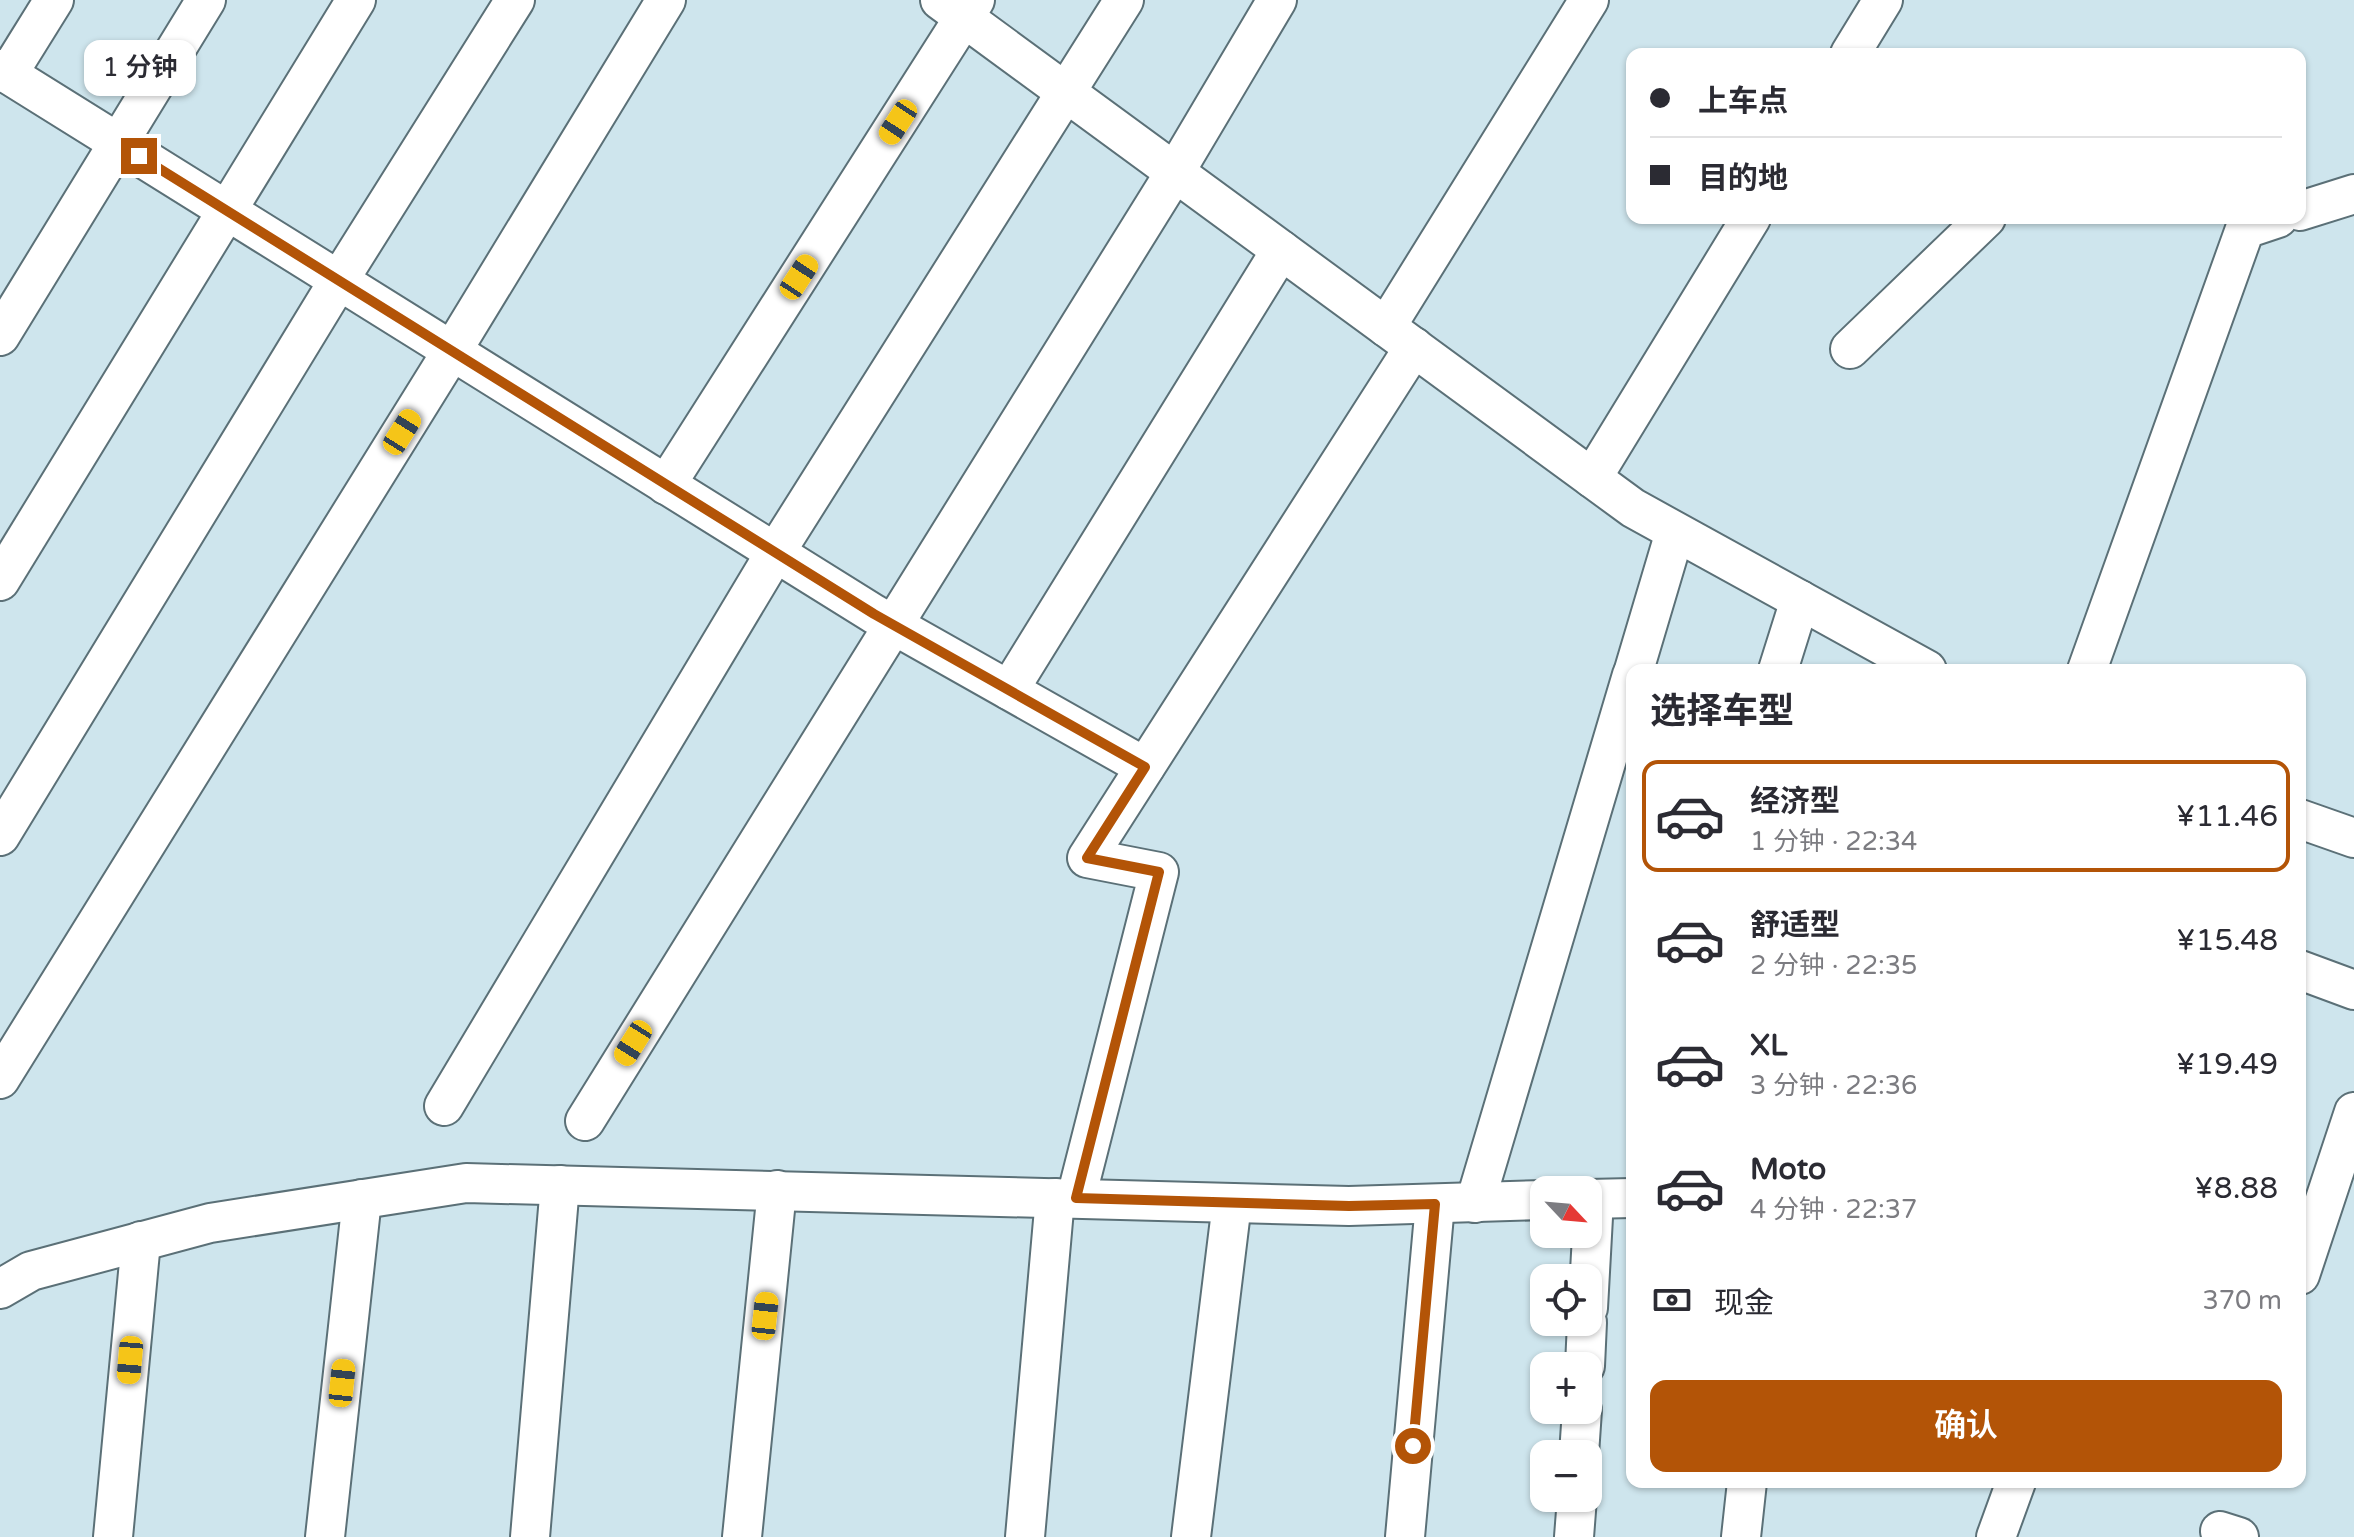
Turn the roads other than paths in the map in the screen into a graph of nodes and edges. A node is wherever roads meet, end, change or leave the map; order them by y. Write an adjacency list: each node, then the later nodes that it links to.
1 (54, 0): 12 (street)
2 (206, 0): 14 (street)
3 (356, 0): 18 (street)
4 (515, 0): 23 (street)
5 (666, 0): 27 (street)
6 (1124, 0): 13 (street)
7 (1277, 0): 15 (street)
8 (1589, 0): 25 (street)
9 (1883, 0): 11 (street)
10 (960, 6): 13 (street); 29 (street)
11 (1854, 48)
12 (4, 72): 14 (street)
13 (1067, 93): 15 (street); 31 (street)
14 (117, 142): 18 (street); 24 (street)
15 (1175, 172): 22 (street); 34 (street)
16 (2354, 194): 17 (street)
17 (2306, 209)
18 (227, 210): 23 (street); 32 (street)
19 (1747, 224): 28 (street)
20 (1980, 224): 26 (street)
21 (2246, 224): 38 (street)
22 (1281, 250): 25 (street); 39 (street)
23 (339, 280): 27 (street); 43 (street)
24 (0, 336)
25 (1400, 337): 28 (street); 41 (street)
26 (1850, 349)
27 (452, 351): 29 (street); 47 (street)
28 (1592, 478): 30 (street)
29 (666, 485): 31 (street)
30 (1675, 532): 33 (street); 35 (street)
31 (775, 553): 34 (street); 48 (street)
32 (0, 581)
33 (1800, 600): 36 (street); 37 (street)
34 (893, 625): 39 (street); 50 (street)
35 (1636, 664)
36 (1780, 664)
37 (1916, 664)
38 (2089, 664)
39 (1009, 690): 41 (street)
40 (1626, 696): 59 (street)
41 (1145, 767): 53 (street)
42 (2306, 821): 44 (street)
43 (0, 836)
44 (2354, 838)
45 (2306, 972): 46 (street)
46 (2354, 990)
47 (0, 1079)
48 (444, 1106)
49 (2354, 1112): 62 (street)
50 (585, 1121)
51 (560, 1185): 52 (street); 55 (street); 69 (street)
52 (777, 1190): 53 (street); 70 (street)
53 (1065, 1198): 58 (street); 71 (street)
54 (1626, 1198): 56 (street)
55 (362, 1199): 61 (street); 68 (street)
56 (1602, 1199)
57 (1530, 1201): 59 (street)
58 (1232, 1203): 60 (street); 72 (street)
59 (1475, 1203): 60 (street)
60 (1435, 1204): 73 (street)
61 (141, 1241): 63 (street); 67 (street)
62 (2306, 1257)
63 (0, 1289)
64 (1746, 1488): 75 (street)
65 (2014, 1488): 76 (street)
66 (1576, 1512): 74 (street)
67 (113, 1537)
68 (325, 1537)
69 (530, 1537)
70 (742, 1537)
71 (1025, 1537)
72 (1191, 1537)
73 (1405, 1537)
74 (1574, 1537)
75 (1741, 1537)
76 (1996, 1537)

